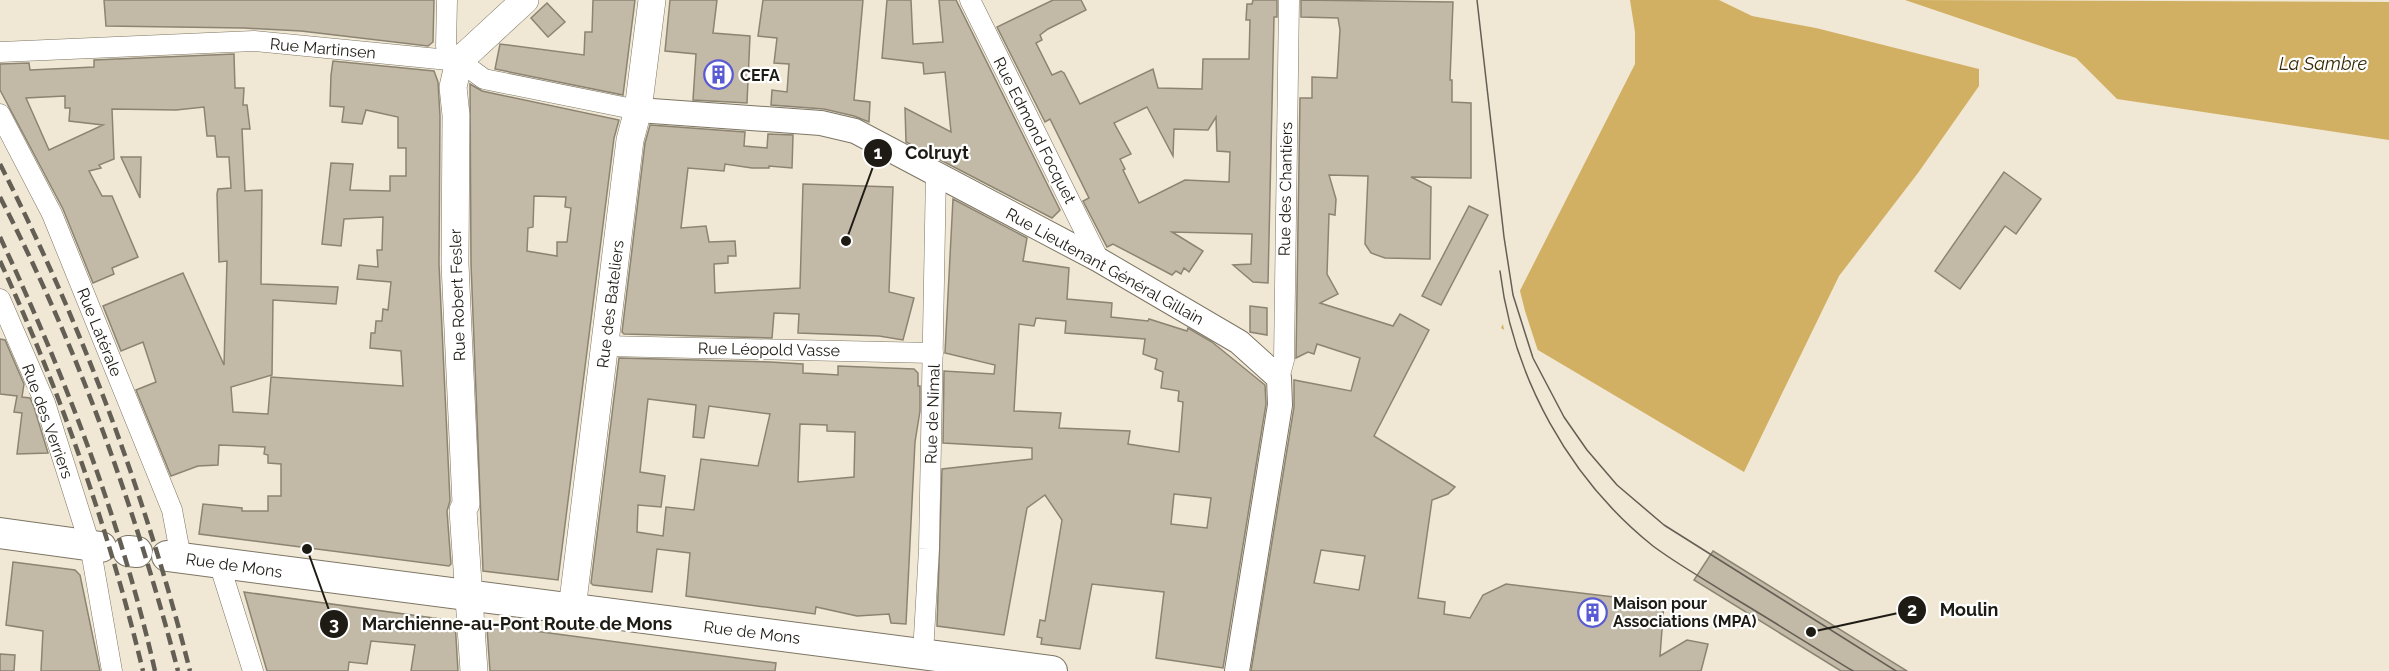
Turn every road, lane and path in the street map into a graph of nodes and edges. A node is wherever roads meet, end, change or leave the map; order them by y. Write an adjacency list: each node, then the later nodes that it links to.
1 (447, 0): 7 (street)
2 (525, 0): 7 (main road)
3 (652, 0): 8 (main road, Rue des Bateliers)
4 (970, 0): 11 (street, Rue Edmond Focquet)
5 (1289, 0): 15 (street, Rue des Chantiers)
6 (0, 52): 7 (street, Rue Martinsen)
7 (459, 61): 8 (street); 20 (main road, Rue Robert Fesler)
8 (638, 110): 10 (street, Rue Lieutenant Général Gillain); 13 (main road, Rue des Bateliers)
9 (0, 114): 18 (street, Rue Latérale)
10 (936, 173): 11 (street, Rue Lieutenant Général Gillain); 14 (street, Rue de Nimal)
11 (1100, 260): 15 (street, Rue Lieutenant Général Gillain)
12 (0, 299): 17 (street, Rue des Verriers)
13 (604, 346): 14 (street, Rue Léopold Vasse); 21 (main road, Rue des Bateliers)
14 (933, 353): 22 (street, Rue de Nimal)
15 (1279, 378): 27 (street)
16 (0, 533): 17 (main road)
17 (114, 549): 23 (street, Rue des Verriers)
18 (174, 557): 19 (main road, Rue de Mons)
19 (219, 563): 20 (main road, Rue de Mons); 24 (street)
20 (469, 596): 21 (main road, Rue de Mons); 25 (main road, Rue Robert Fesler)
21 (572, 609): 22 (main road, Rue de Mons)
22 (923, 654): 26 (main road, Rue de Mons)
23 (112, 671)
24 (253, 671)
25 (474, 671)
26 (1052, 671)
27 (1237, 671)

